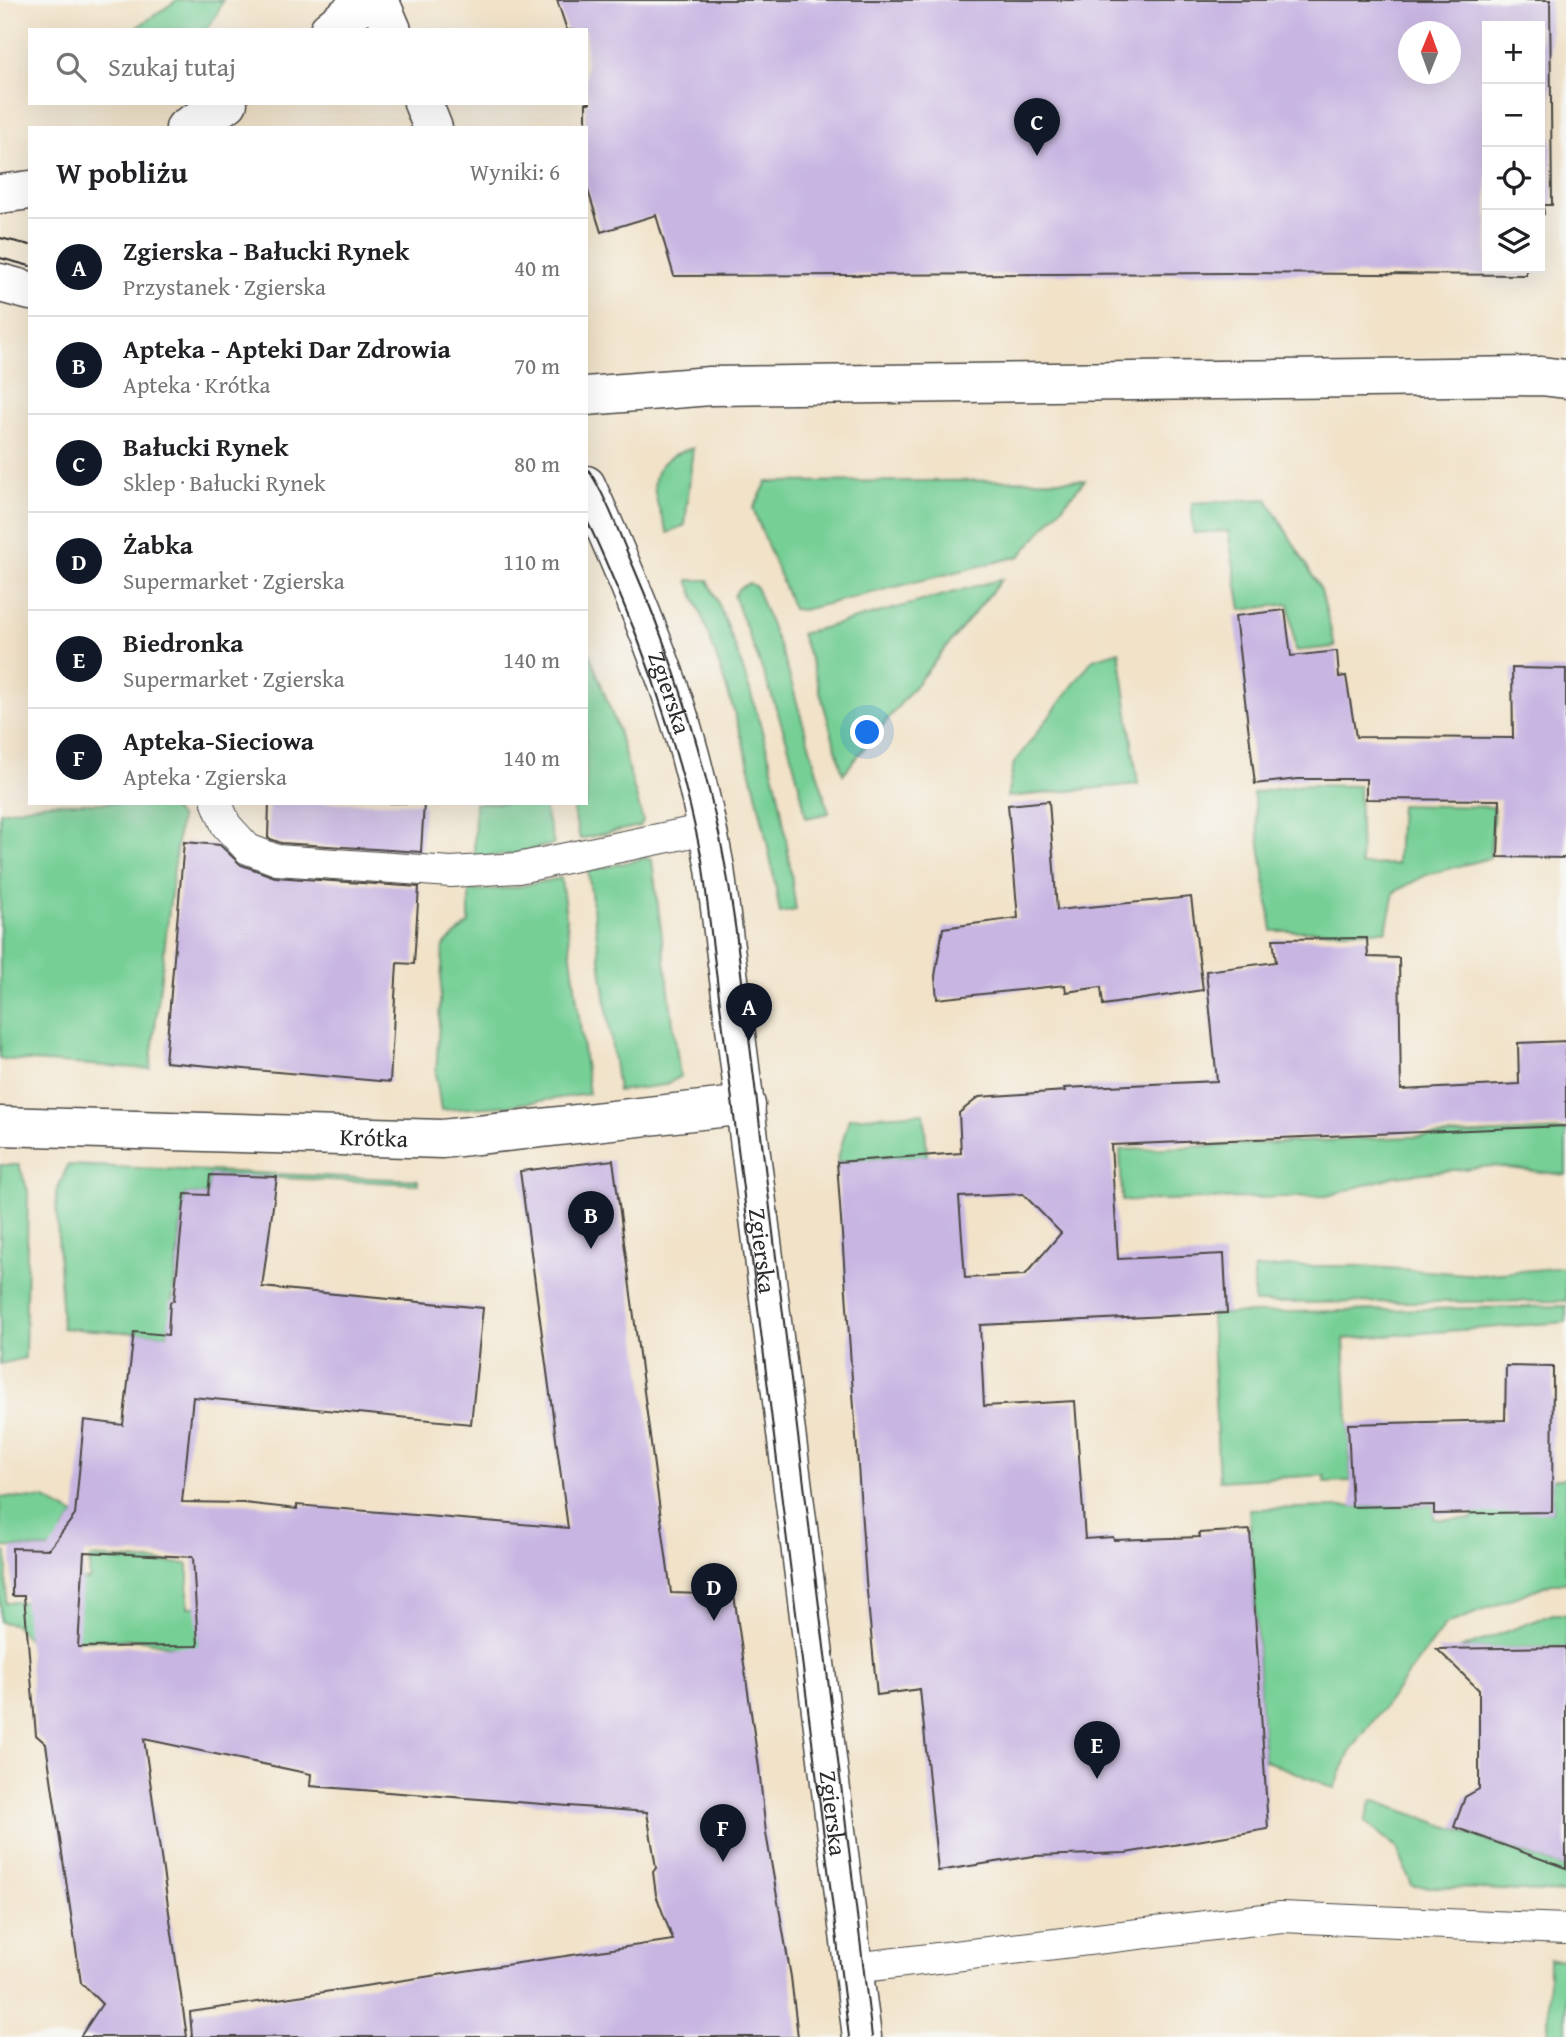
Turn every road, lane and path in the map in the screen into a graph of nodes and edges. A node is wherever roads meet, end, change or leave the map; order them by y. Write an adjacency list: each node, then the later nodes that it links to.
1 (366, 0): 3 (street)
2 (379, 0): 4 (street)
3 (331, 28)
4 (391, 28)
5 (225, 105): 7 (street)
6 (424, 105): 8 (street)
7 (188, 126)
8 (432, 126)
9 (28, 190): 10 (street)
10 (0, 194)
11 (0, 283): 12 (street)
12 (28, 290)
13 (1566, 379): 14 (street)
14 (588, 396)
15 (588, 490): 17 (street, Zgierska)
16 (218, 805): 17 (lane)
17 (707, 828): 18 (street, Zgierska)
18 (746, 1105): 19 (street, Krótka); 21 (street, Zgierska)
19 (0, 1126)
20 (1566, 1929): 21 (lane)
21 (854, 1968): 22 (street, Zgierska)
22 (862, 2037)

